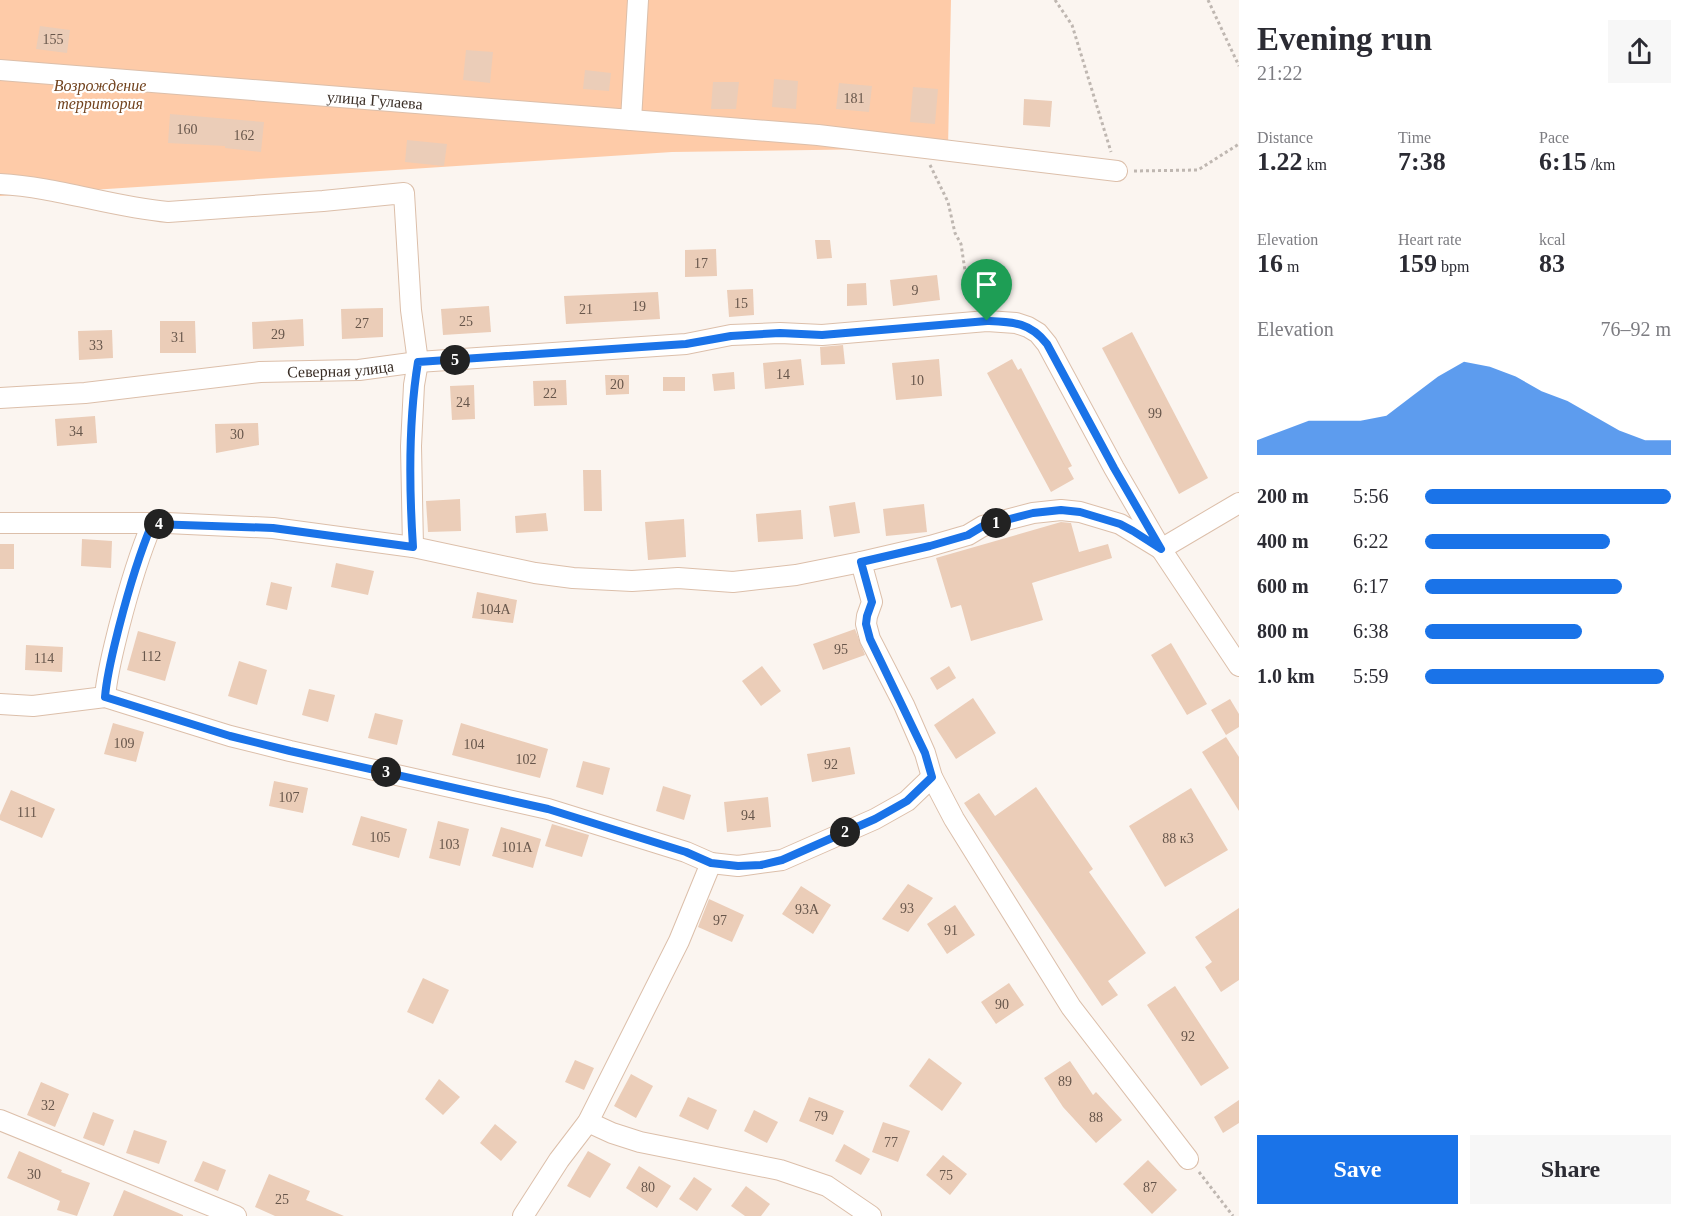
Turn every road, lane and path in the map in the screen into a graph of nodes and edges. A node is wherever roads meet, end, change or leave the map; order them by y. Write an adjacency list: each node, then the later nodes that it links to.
1 (638, 0): 6 (street)
2 (1055, 0): 9 (path)
3 (1208, 0): 4 (path)
4 (1239, 66)
5 (0, 70): 6 (street, улица Гулаева)
6 (631, 120): 8 (street, улица Гулаева)
7 (1239, 144): 9 (path)
8 (921, 147): 9 (street, улица Гулаева); 11 (path)
9 (1117, 171)
10 (0, 184): 12 (street)
11 (987, 321): 12 (street, Северная улица); 18 (street, Северная улица)
12 (418, 362): 13 (street, Северная улица); 17 (street)
13 (0, 398)
14 (1239, 503): 18 (street)
15 (0, 523): 16 (street)
16 (152, 524): 17 (street); 21 (street)
17 (413, 547): 19 (street)
18 (1161, 549): 19 (street); 20 (street)
19 (861, 562): 23 (street)
20 (1239, 666)
21 (105, 697): 22 (street); 24 (street)
22 (0, 704)
23 (932, 777): 24 (street); 27 (street)
24 (711, 863): 26 (street)
25 (0, 1120): 28 (street)
26 (588, 1122): 29 (street); 30 (street)
27 (1188, 1159): 31 (path)
28 (236, 1216)
29 (523, 1216)
30 (871, 1216)
31 (1233, 1216)

